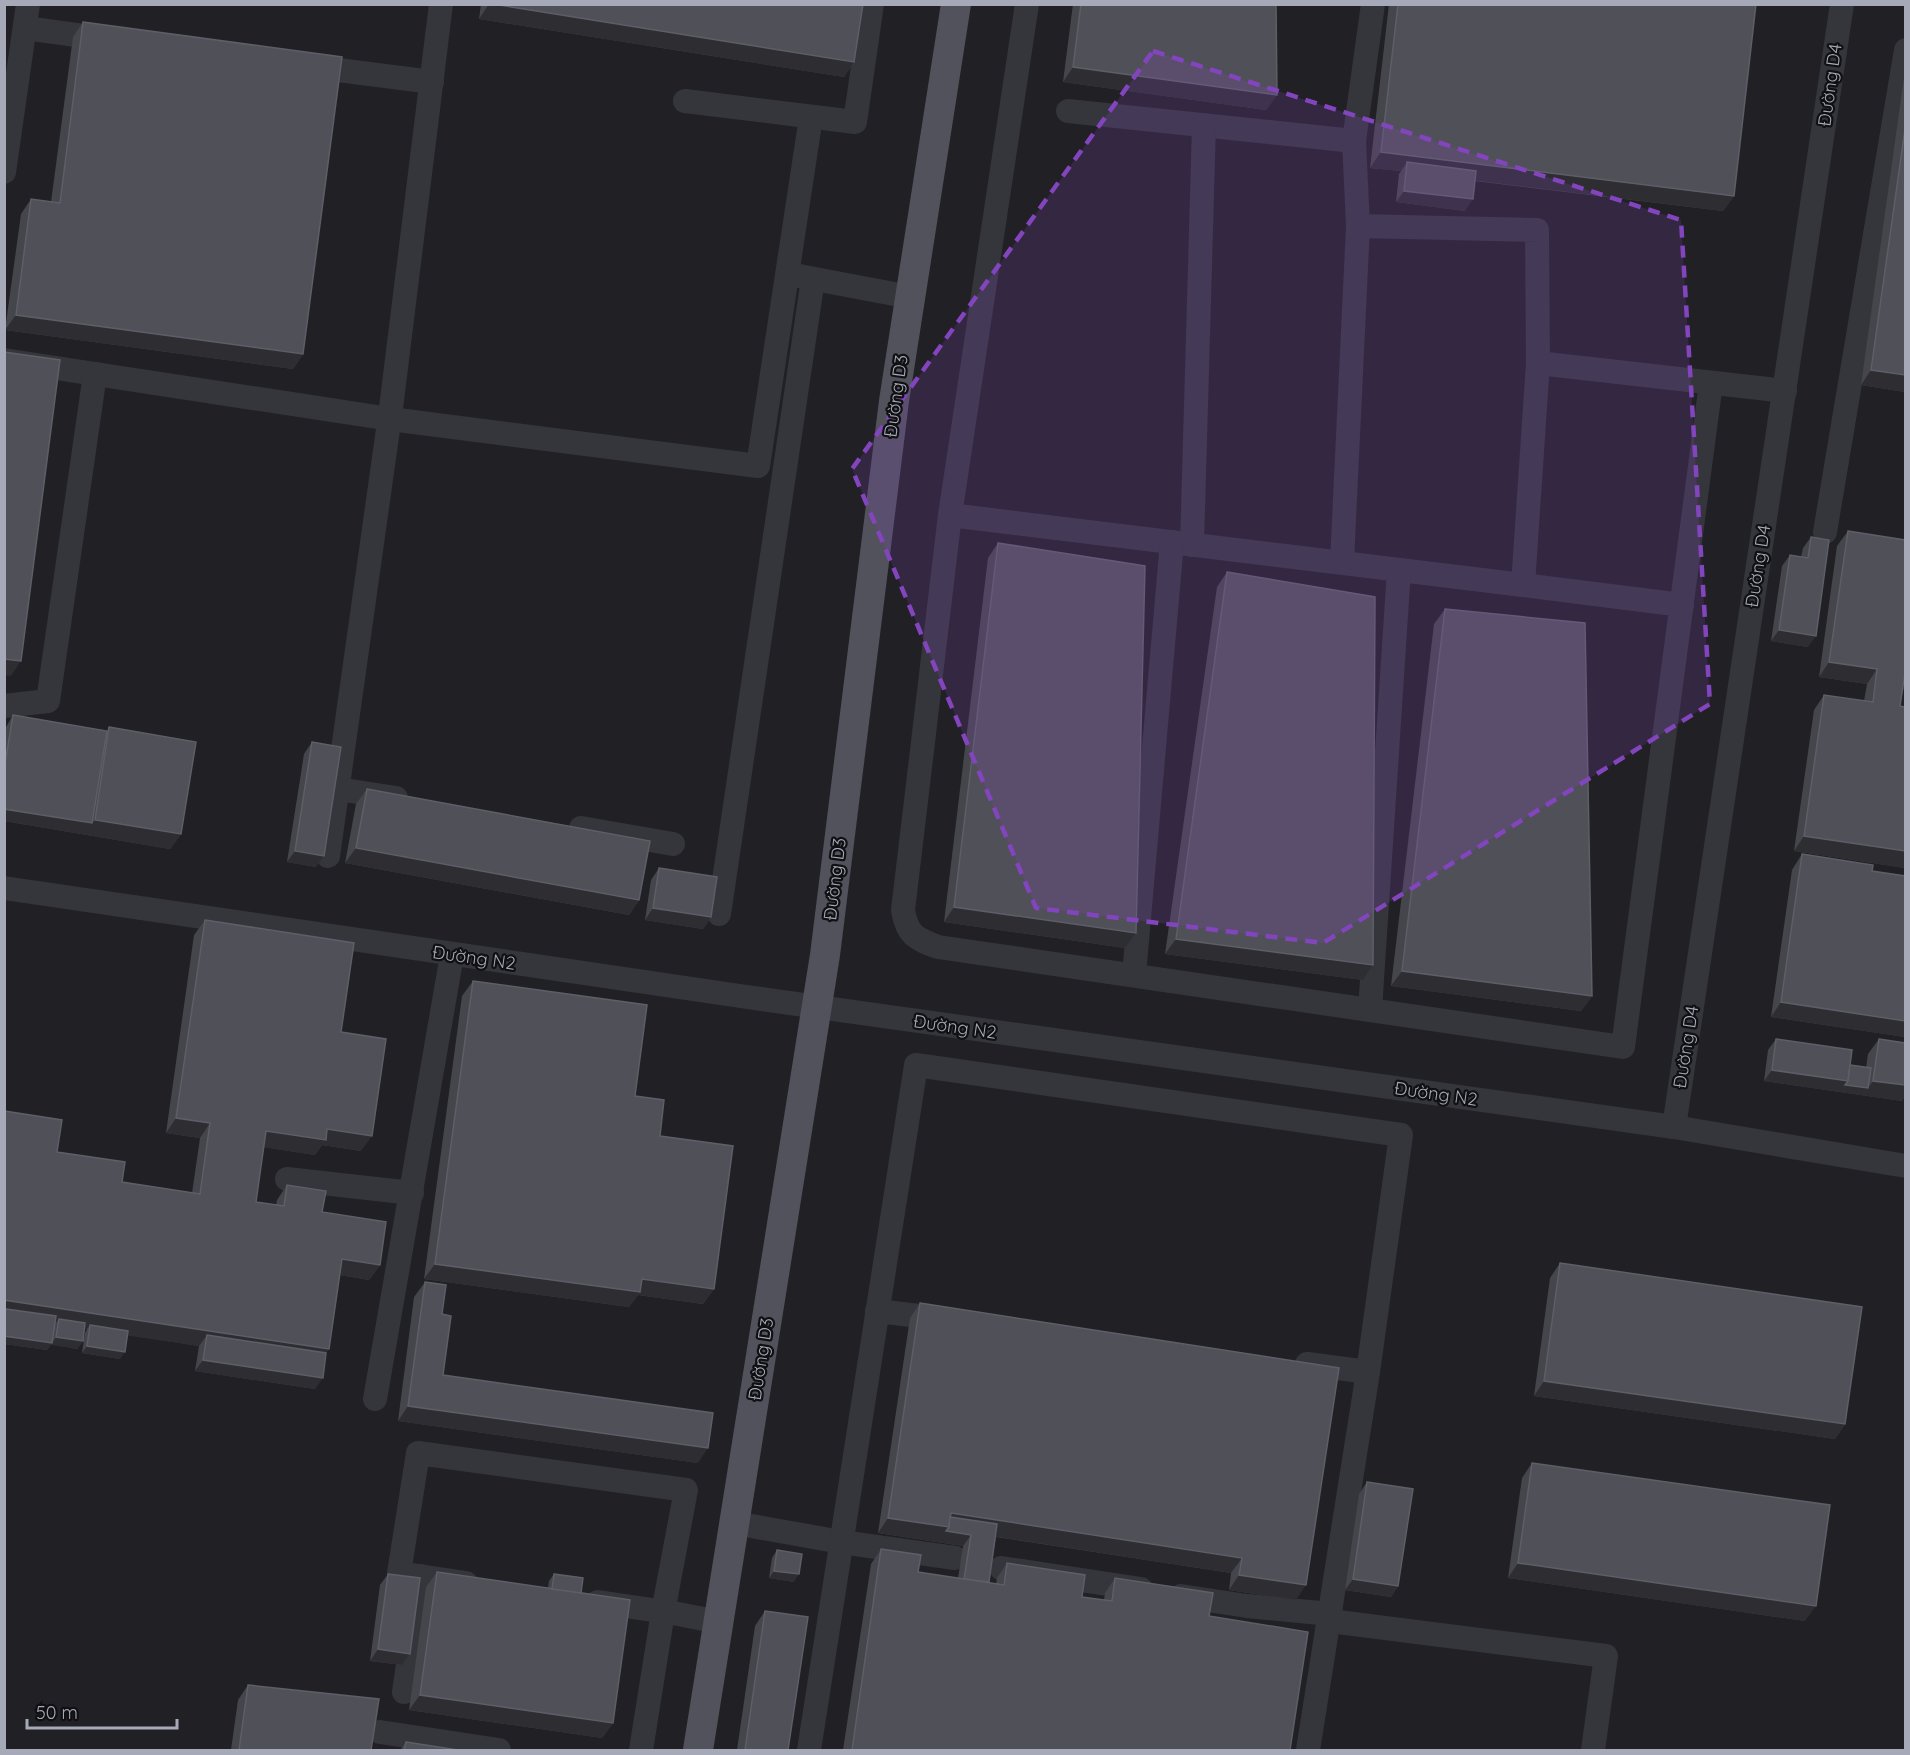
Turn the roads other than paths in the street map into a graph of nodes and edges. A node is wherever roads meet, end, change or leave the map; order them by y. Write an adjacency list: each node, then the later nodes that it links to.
1 (441, 4): 11 (street)
2 (872, 4): 14 (street)
3 (956, 4): 21 (main road, Đường D3)
4 (1027, 4): 28 (street)
5 (1373, 4): 16 (street)
6 (1842, 4): 26 (street, Đường D4)
7 (27, 16): 8 (street); 17 (street)
8 (130, 42)
9 (1905, 50): 29 (street)
10 (281, 62): 11 (street)
11 (432, 82): 27 (street)
12 (686, 101): 14 (street)
13 (1068, 111): 15 (street)
14 (811, 117): 19 (street)
15 (1204, 125): 16 (street); 30 (street)
16 (1353, 141): 18 (street)
17 (4, 172)
18 (1358, 226): 23 (street); 31 (street)
19 (787, 274): 20 (street); 27 (street)
20 (813, 279): 21 (street); 42 (street)
21 (910, 297): 45 (main road, Đường D3)
22 (4, 360): 24 (street)
23 (1538, 363): 25 (street); 33 (street)
24 (95, 374): 27 (street); 35 (street)
25 (1711, 384): 26 (street); 34 (street)
26 (1785, 392): 47 (street, Đường D4)
27 (390, 419): 36 (street)
28 (950, 515): 30 (street); 44 (street)
29 (1825, 532)
30 (1182, 543): 31 (street); 44 (street)
31 (1342, 562): 32 (street)
32 (1399, 570): 33 (street); 46 (street)
33 (1523, 585): 34 (street)
34 (1682, 605): 46 (street)
35 (4, 706)
36 (338, 789): 37 (street); 40 (street)
37 (419, 802)
38 (558, 825): 39 (street)
39 (673, 844)
40 (328, 856)
41 (4, 888): 43 (street, Đường N2)
42 (719, 914)
43 (452, 955): 45 (street, Đường N2); 50 (street)
44 (1134, 975): 46 (street)
45 (817, 1008): 47 (street, Đường N2); 56 (main road, Đường D3)
46 (1370, 1010)
47 (1674, 1128): 48 (street, Đường N2)
48 (1905, 1166)
49 (287, 1179): 50 (street)
50 (412, 1193): 55 (street)
51 (878, 1311): 52 (street); 54 (street); 57 (street)
52 (971, 1322)
53 (1286, 1362): 54 (street)
54 (1368, 1372): 64 (street)
55 (375, 1399)
56 (735, 1523): 57 (street); 65 (main road, Đường D3)
57 (841, 1542): 58 (street); 71 (street)
58 (955, 1558)
59 (1001, 1568): 64 (street)
60 (421, 1576): 61 (street); 63 (street); 66 (street)
61 (490, 1586)
62 (571, 1598): 63 (street)
63 (663, 1612): 65 (street); 69 (street)
64 (1330, 1618): 72 (street); 73 (street)
65 (719, 1622): 70 (main road, Đường D3)
66 (404, 1692)
67 (380, 1732): 68 (street)
68 (499, 1750)
69 (641, 1750)
70 (698, 1750)
71 (809, 1750)
72 (1308, 1750)
73 (1593, 1750)

